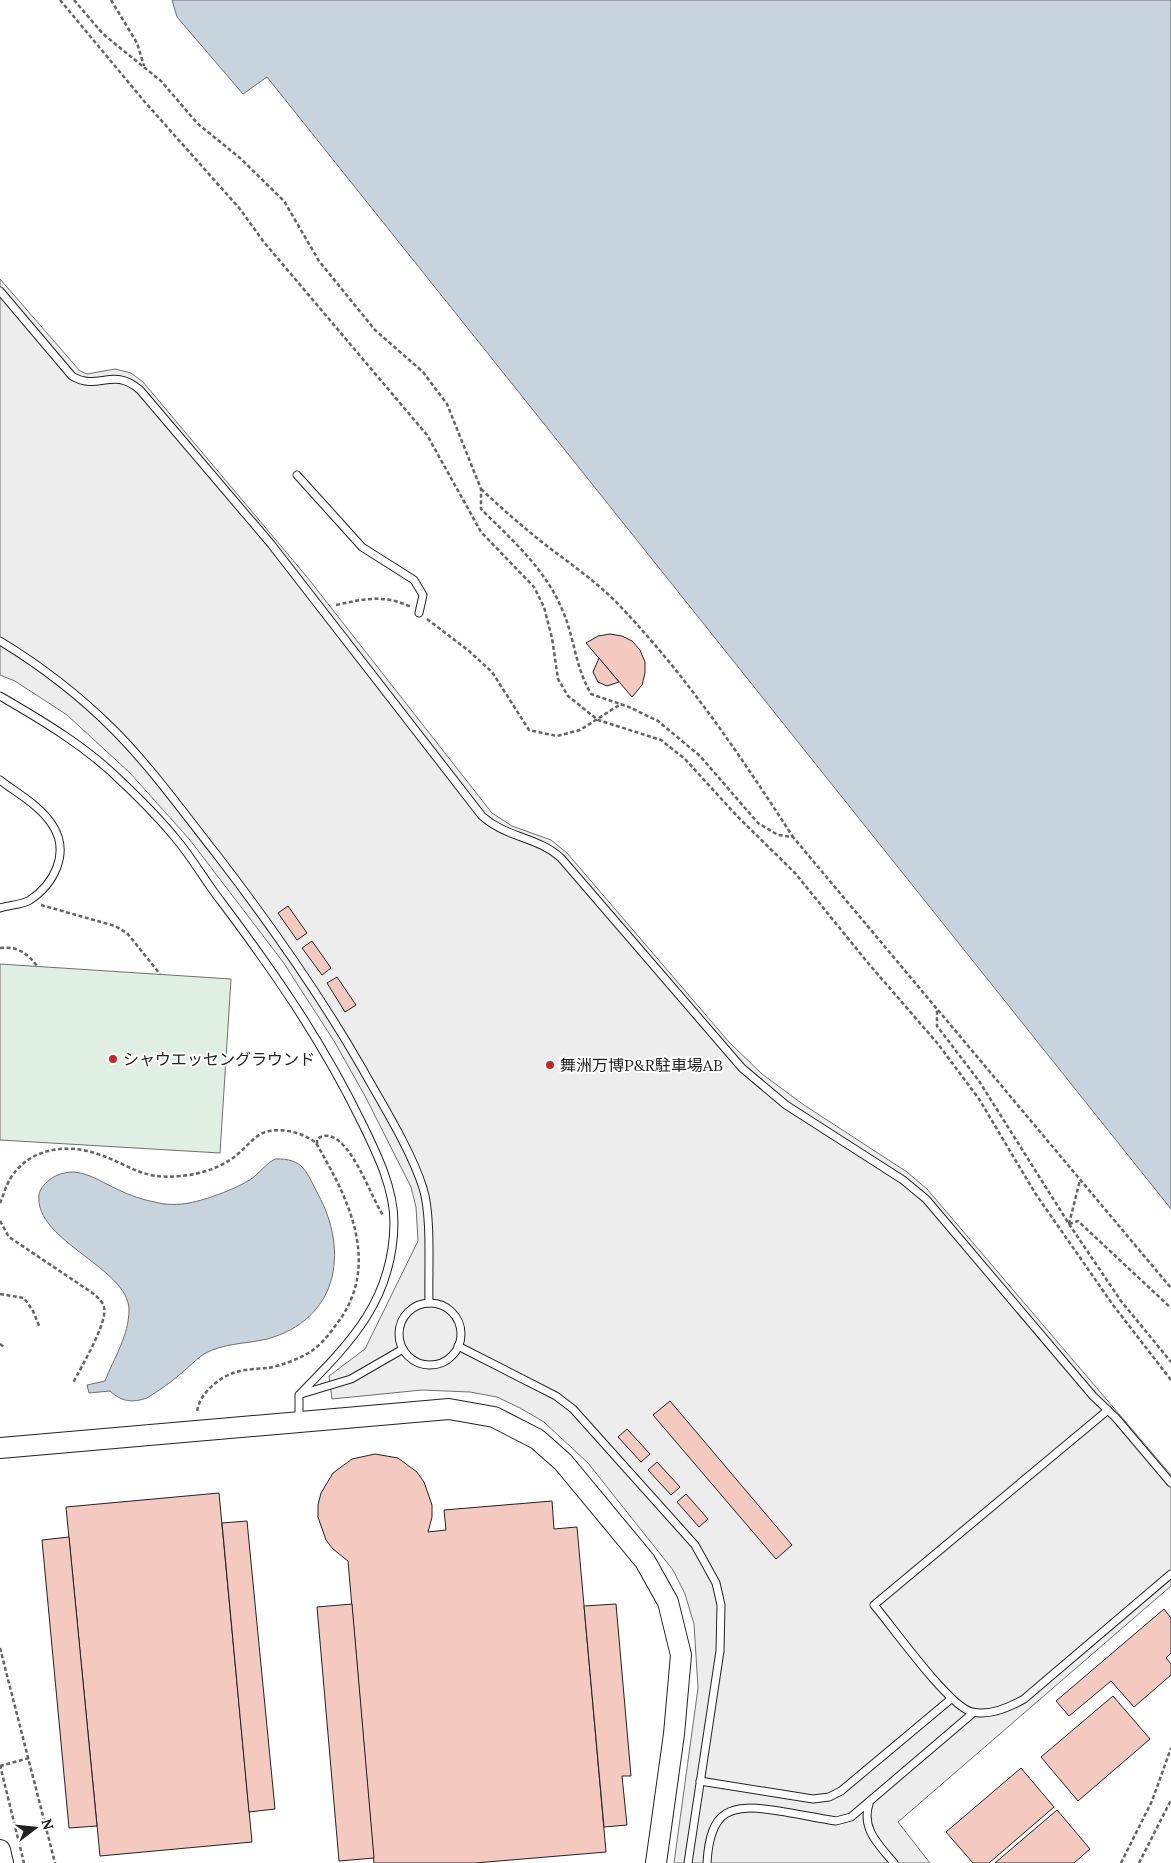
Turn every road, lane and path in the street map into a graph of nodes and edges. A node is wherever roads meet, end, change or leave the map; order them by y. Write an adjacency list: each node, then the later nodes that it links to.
1 (60, 0): 13 (path)
2 (74, 0): 4 (path)
3 (111, 0): 4 (path)
4 (144, 68): 7 (path)
5 (0, 291): 41 (lane)
6 (297, 475): 9 (lane)
7 (481, 489): 12 (path); 15 (path)
8 (336, 605): 9 (path)
9 (419, 613): 13 (path)
10 (0, 641): 30 (lane)
11 (0, 696): 26 (lane)
12 (621, 704): 13 (path); 15 (path)
13 (598, 720): 38 (path)
14 (0, 780): 16 (lane)
15 (793, 837): 21 (path)
16 (28, 901): 17 (lane); 20 (path)
17 (0, 908)
18 (0, 948): 19 (path)
19 (38, 967)
20 (160, 974)
21 (937, 1009): 23 (path); 27 (path)
22 (318, 1146): 24 (path); 26 (path); 42 (path)
23 (1080, 1179): 27 (path); 28 (path)
24 (0, 1203)
25 (0, 1221): 39 (path)
26 (394, 1221): 40 (lane)
27 (1068, 1224): 31 (path); 37 (path)
28 (1171, 1288)
29 (0, 1294): 32 (path)
30 (429, 1303): 34 (lane); 36 (lane)
31 (1171, 1308)
32 (40, 1328)
33 (0, 1344): 35 (path)
34 (458, 1346): 36 (lane); 53 (lane)
35 (4, 1347)
36 (403, 1349): 40 (lane)
37 (1171, 1362)
38 (1171, 1380)
39 (73, 1383)
40 (299, 1395): 43 (lane)
41 (1108, 1410): 45 (lane); 48 (lane)
42 (197, 1416)
43 (299, 1421): 44 (street); 60 (street)
44 (0, 1448)
45 (1171, 1483)
46 (1171, 1574): 49 (lane)
47 (0, 1648): 51 (path)
48 (951, 1699): 49 (lane); 53 (lane)
49 (973, 1713): 55 (lane)
50 (1171, 1748): 64 (path)
51 (29, 1758): 52 (path); 59 (path)
52 (0, 1765): 58 (path)
53 (700, 1782): 61 (lane)
54 (1171, 1800): 65 (path)
55 (869, 1803): 62 (lane); 63 (lane)
56 (0, 1850): 57 (street)
57 (3, 1863)
58 (24, 1863)
59 (54, 1863)
60 (656, 1863)
61 (688, 1863)
62 (707, 1863)
63 (894, 1863)
64 (1121, 1863)
65 (1138, 1863)

